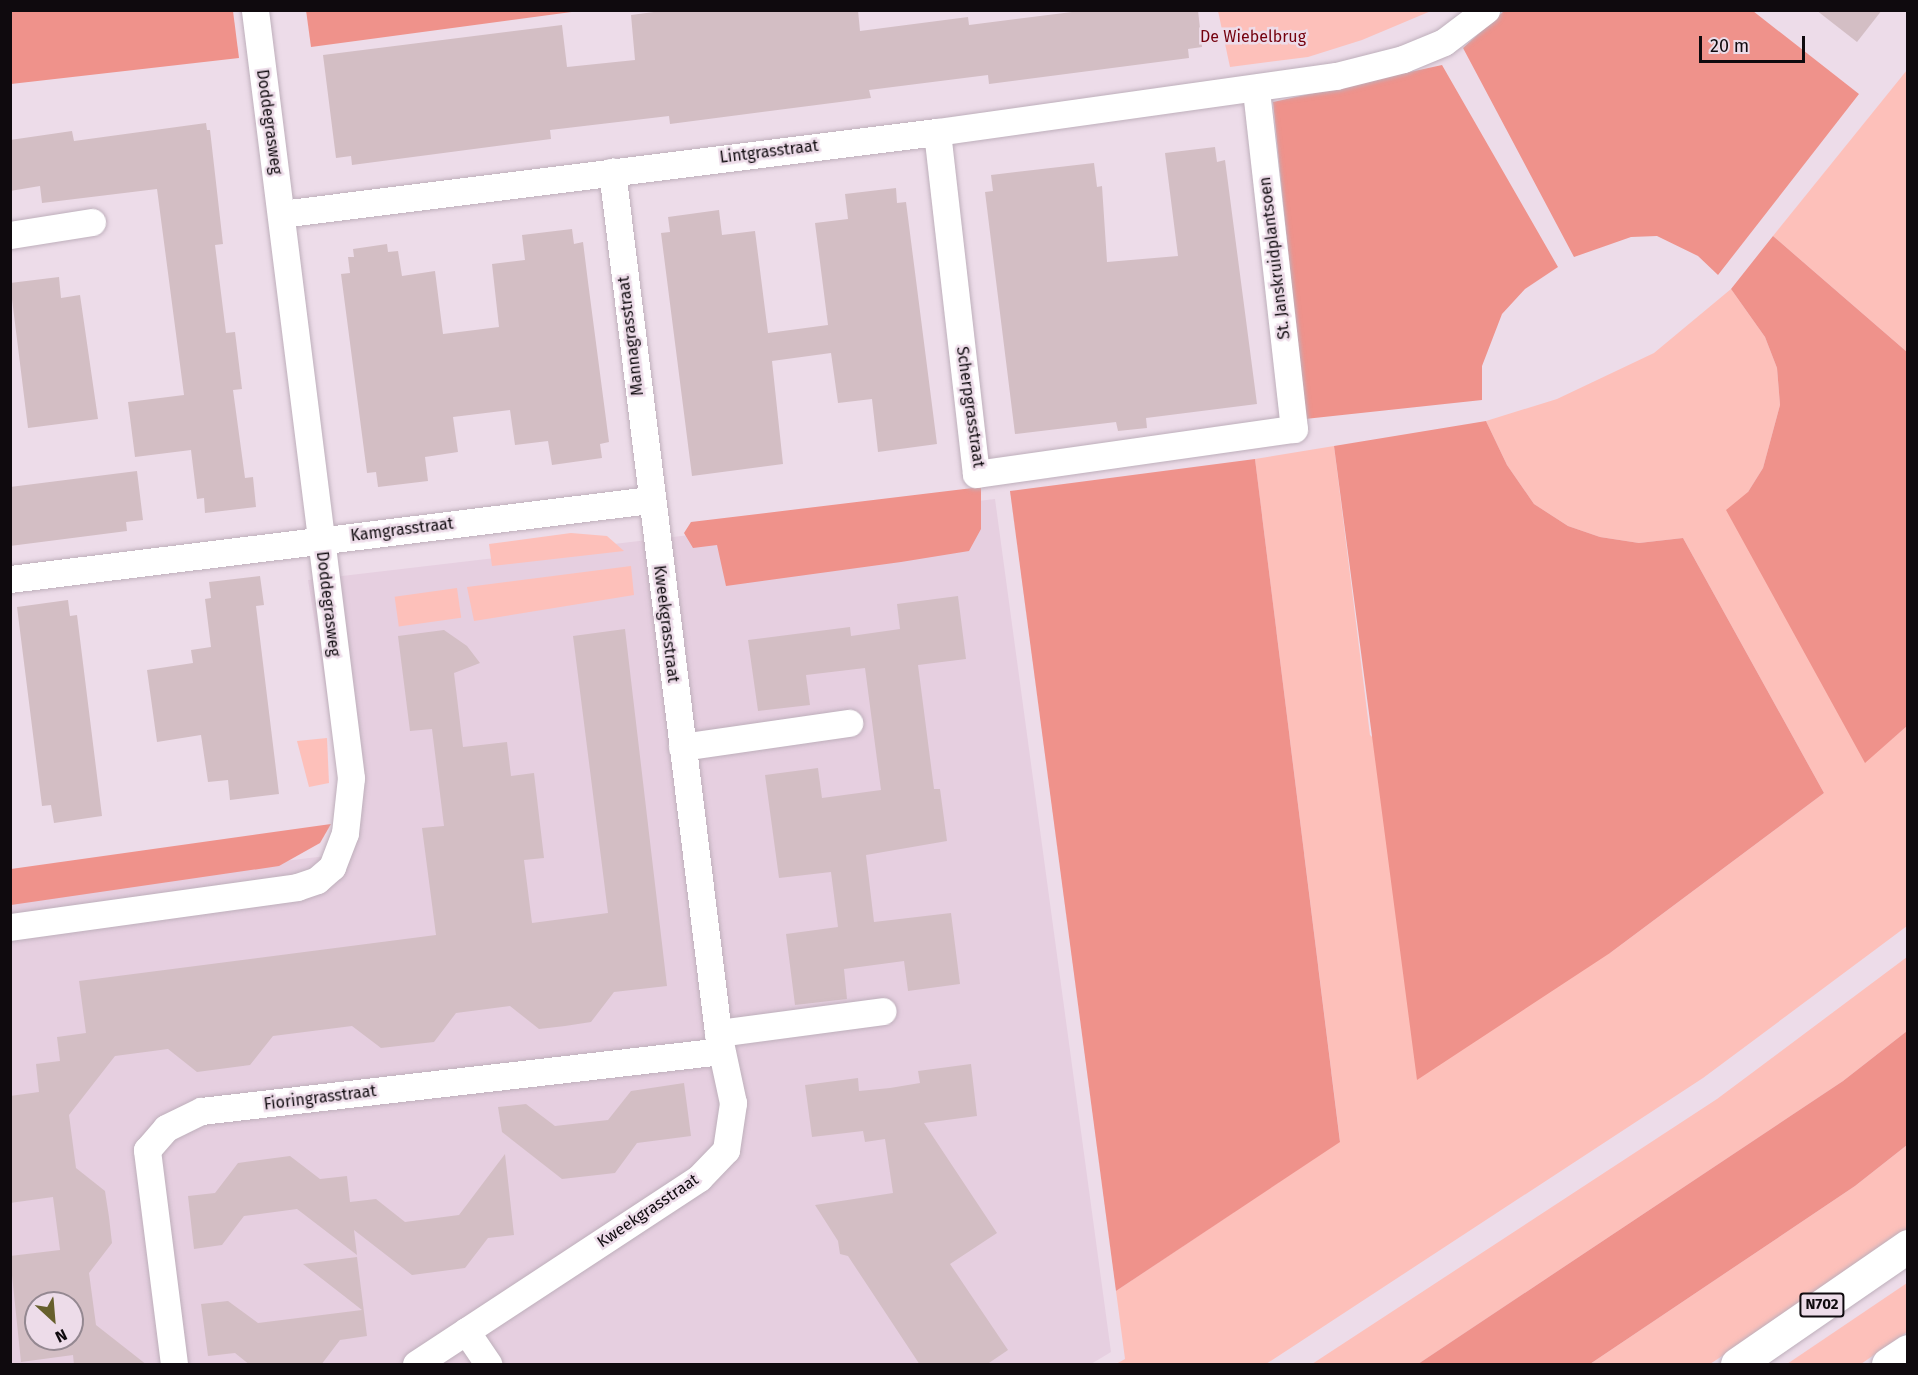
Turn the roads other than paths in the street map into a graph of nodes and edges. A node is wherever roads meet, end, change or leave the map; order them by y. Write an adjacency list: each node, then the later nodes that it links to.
1 (255, 10): 6 (street, Doddegrasweg)
2 (1486, 10): 3 (street, Lintgrasstraat)
3 (1256, 88): 4 (street, Lintgrasstraat); 9 (street, St. Janskruidplantsoen)
4 (937, 132): 5 (street, Lintgrasstraat); 9 (street, Scherpgrasstraat)
5 (612, 171): 6 (street, Lintgrasstraat); 10 (street, Mannagrasstraat)
6 (281, 214): 11 (street, Doddegrasweg)
7 (92, 222): 8 (street)
8 (10, 235)
9 (1294, 429)
10 (650, 500): 11 (street, Kamgrasstraat); 14 (street, Kweekgrasstraat)
11 (320, 540): 12 (street, Kamgrasstraat); 15 (street, Doddegrasweg)
12 (10, 579)
13 (849, 723): 14 (street)
14 (682, 747): 17 (street, Kweekgrasstraat)
15 (10, 927)
16 (883, 1011): 17 (street)
17 (720, 1042): 19 (street, Kweekgrasstraat); 21 (street, Fioringrasstraat)
18 (1908, 1246): 24 (highway, N702)
19 (466, 1331): 22 (street, Kweekgrasstraat); 23 (street)
20 (1908, 1351): 25 (highway)
21 (174, 1365)
22 (416, 1365)
23 (488, 1365)
24 (1737, 1365)
25 (1888, 1365)

